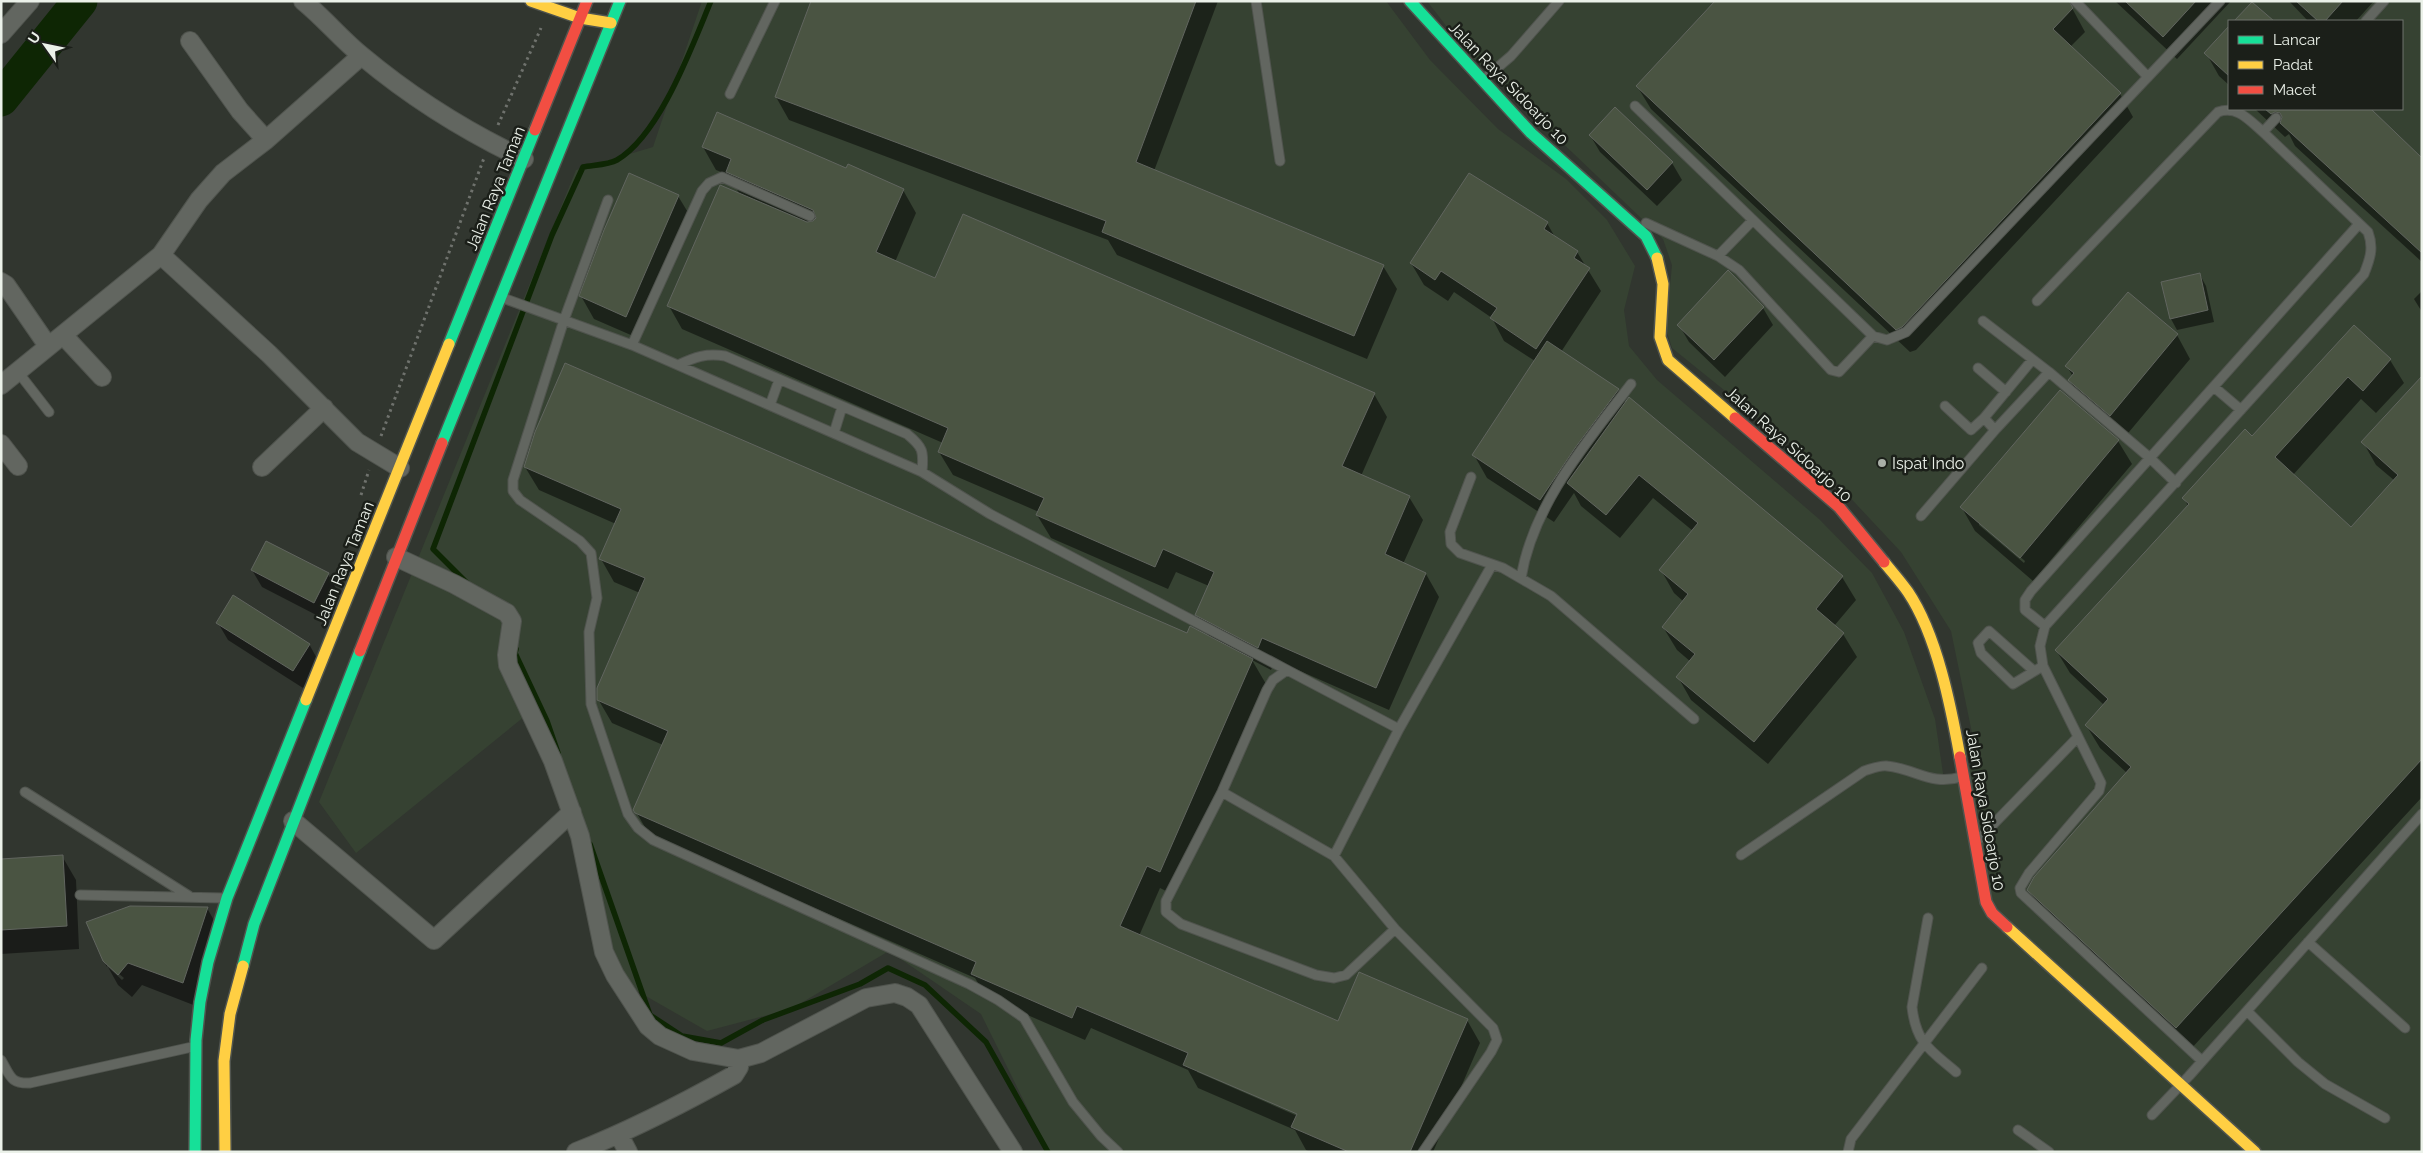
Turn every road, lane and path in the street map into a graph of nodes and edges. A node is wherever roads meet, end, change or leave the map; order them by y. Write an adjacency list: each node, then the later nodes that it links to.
1 (30, 1): 17 (street)
2 (303, 1): 19 (street)
3 (531, 1): 13 (main road)
4 (587, 1): 14 (main road, Jalan Raya Taman)
5 (620, 1): 16 (main road)
6 (775, 1): 22 (lane)
7 (1256, 1): 31 (lane)
8 (1410, 1): 21 (main road, Jalan Raya Sidoarjo 10)
9 (1559, 1): 21 (lane)
10 (2075, 1): 20 (lane)
11 (2220, 1): 20 (lane)
12 (2384, 1): 15 (lane)
13 (549, 9): 14 (main road); 29 (path)
14 (580, 18): 16 (main road); 30 (main road, Jalan Raya Taman)
15 (2367, 20)
16 (611, 23): 40 (main road)
17 (1, 34)
18 (190, 42): 28 (street)
19 (361, 56): 28 (street); 29 (street)
20 (2148, 77): 45 (lane)
21 (1482, 82): 33 (main road, Jalan Raya Sidoarjo 10)
22 (730, 94)
23 (1635, 106): 35 (lane)
24 (2228, 109): 41 (lane)
25 (2237, 110): 27 (lane)
26 (2276, 118): 27 (lane)
27 (2263, 132): 36 (lane)
28 (266, 140): 37 (street)
29 (490, 142): 30 (street); 69 (path)
30 (525, 157): 73 (main road, Jalan Raya Taman)
31 (1280, 161)
32 (608, 200): 42 (lane)
33 (1618, 210): 38 (lane); 89 (main road, Jalan Raya Sidoarjo 10)
34 (810, 216): 46 (lane)
35 (1753, 220): 38 (lane); 45 (lane)
36 (2359, 224): 57 (lane); 63 (lane)
37 (161, 255): 44 (street); 62 (street)
38 (1718, 256): 45 (lane)
39 (1, 282): 47 (street)
40 (505, 298): 42 (lane); 79 (main road)
41 (2037, 301)
42 (564, 320): 46 (lane); 123 (lane)
43 (1983, 321): 48 (lane)
44 (63, 334): 47 (street); 53 (street)
45 (1873, 336)
46 (632, 345): 49 (lane)
47 (48, 346): 51 (street)
48 (2032, 360): 52 (lane); 58 (lane)
49 (678, 365): 54 (lane); 59 (lane)
50 (1978, 368): 58 (lane)
51 (18, 372): 56 (street); 64 (lane)
52 (2048, 372): 66 (lane); 70 (lane)
53 (102, 377)
54 (779, 380): 59 (lane); 61 (lane)
55 (1631, 384): 81 (lane)
56 (1, 385)
57 (2214, 387): 63 (lane); 70 (lane)
58 (2006, 392): 65 (lane)
59 (770, 405): 67 (lane)
60 (1945, 406): 65 (lane)
61 (842, 407): 67 (lane); 74 (lane)
62 (324, 408): 69 (street); 72 (street)
63 (2241, 410): 76 (lane)
64 (49, 412)
65 (1984, 418): 66 (lane)
66 (1995, 430): 78 (lane)
67 (834, 433): 74 (lane)
68 (1, 444): 71 (street)
69 (375, 452): 73 (street); 77 (path)
70 (2150, 458): 76 (lane); 82 (lane)
71 (18, 466)
72 (262, 467)
73 (400, 468): 100 (main road, Jalan Raya Taman)
74 (922, 472): 84 (lane)
75 (1471, 477): 80 (lane)
76 (2176, 483): 82 (lane)
77 (360, 500)
78 (1921, 516)
79 (396, 557): 92 (street); 94 (main road)
80 (1492, 566): 81 (lane); 87 (lane)
81 (1521, 578): 86 (lane)
82 (2044, 626): 83 (lane)
83 (2043, 666): 85 (lane); 88 (lane)
84 (1287, 670): 87 (lane); 91 (lane)
85 (2034, 671): 85 (lane)
86 (1694, 719)
87 (1399, 729): 97 (lane)
88 (2078, 738): 95 (lane); 111 (lane)
89 (1963, 776): 95 (main road, Jalan Raya Sidoarjo 10); 96 (lane)
90 (25, 792): 99 (lane)
91 (1222, 792): 97 (lane); 102 (lane)
92 (572, 812): 94 (street); 109 (street)
93 (2422, 814): 103 (lane)
94 (293, 821): 119 (main road)
95 (1975, 843): 113 (main road, Jalan Raya Sidoarjo 10)
96 (1741, 855)
97 (1334, 856): 102 (lane)
98 (80, 895): 99 (lane)
99 (189, 896): 100 (lane)
100 (227, 898): 108 (main road, Jalan Raya Taman)
101 (1928, 918): 107 (lane)
102 (1395, 929): 124 (lane)
103 (2308, 942): 105 (lane); 106 (lane)
104 (1982, 968): 107 (lane)
105 (2247, 1011): 111 (lane); 115 (lane)
106 (2405, 1028)
107 (1923, 1044): 112 (lane); 125 (lane)
108 (195, 1046): 110 (lane); 118 (main road, Jalan Raya Taman)
109 (739, 1059): 117 (street); 122 (street)
110 (1, 1060)
111 (2202, 1061): 113 (lane)
112 (1956, 1072)
113 (2180, 1085): 114 (lane); 127 (main road, Jalan Raya Sidoarjo 10)
114 (2152, 1115)
115 (2385, 1118)
116 (2018, 1130): 126 (lane)
117 (620, 1135): 120 (street); 121 (street)
118 (195, 1152)
119 (225, 1152)
120 (576, 1152)
121 (628, 1152)
122 (1013, 1152)
123 (1118, 1152)
124 (1423, 1152)
125 (1848, 1152)
126 (2048, 1152)
127 (2255, 1152)

